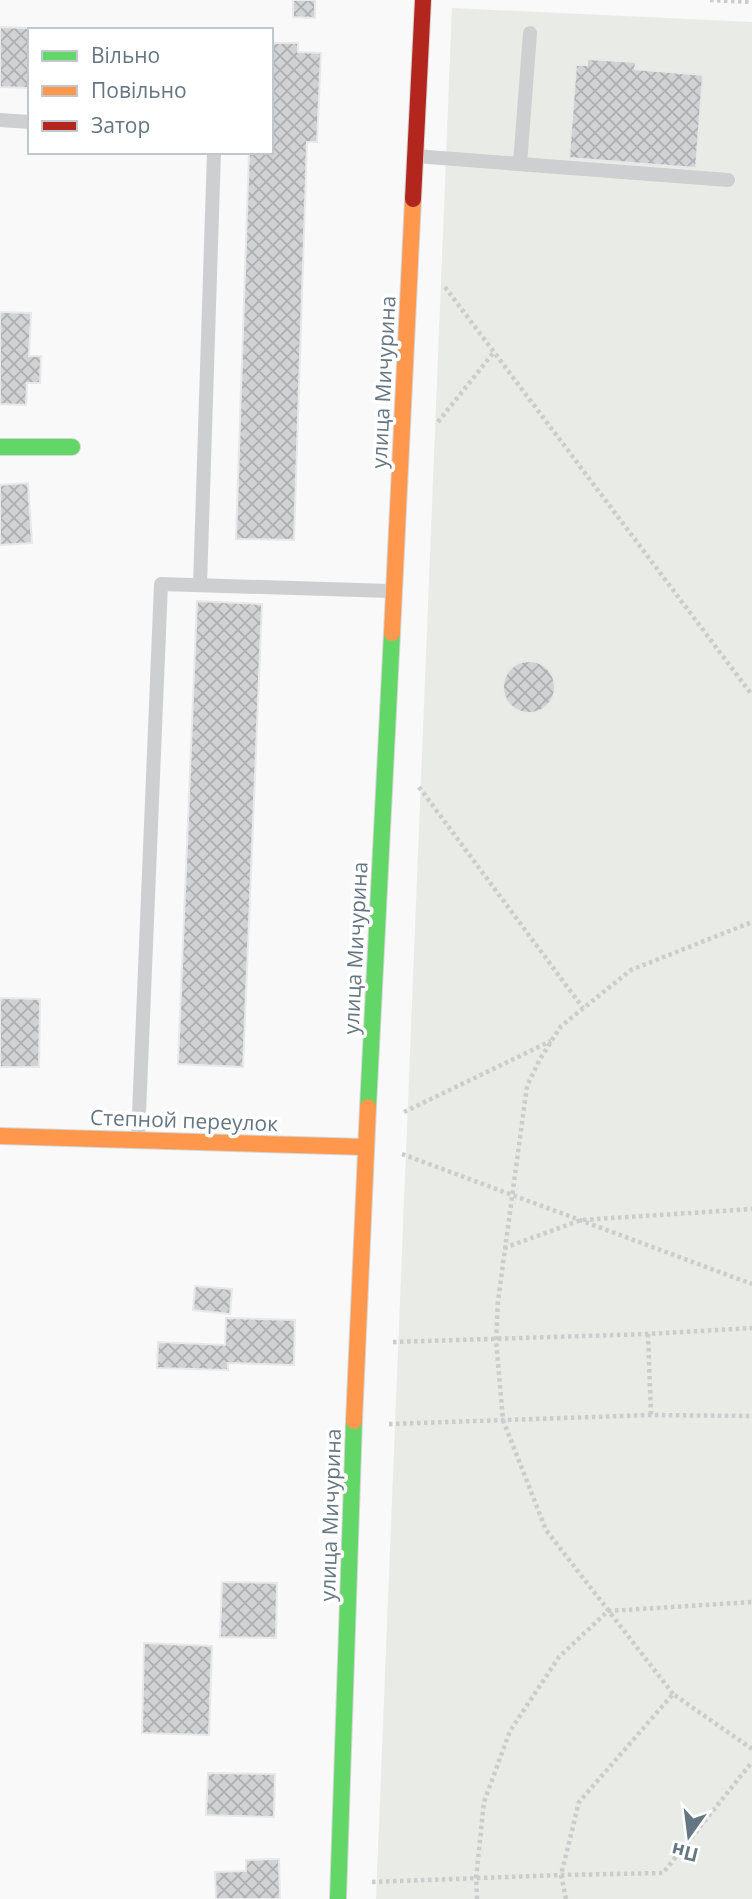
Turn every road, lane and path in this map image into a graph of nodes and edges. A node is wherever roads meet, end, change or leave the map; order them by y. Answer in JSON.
{"nodes":[{"id":1,"x":423,"y":0,"type":"edge"},
{"id":2,"x":710,"y":0,"type":"edge"},
{"id":3,"x":752,"y":2,"type":"edge"},
{"id":4,"x":530,"y":33,"type":"dead end"},
{"id":5,"x":0,"y":120,"type":"edge"},
{"id":6,"x":28,"y":122,"type":"edge"},
{"id":7,"x":214,"y":154,"type":"edge"},
{"id":8,"x":415,"y":156,"type":"junction"},
{"id":9,"x":520,"y":164,"type":"junction"},
{"id":10,"x":728,"y":180,"type":"dead end"},
{"id":11,"x":440,"y":280,"type":"dead end"},
{"id":12,"x":494,"y":352,"type":"junction"},
{"id":13,"x":434,"y":425,"type":"dead end"},
{"id":14,"x":0,"y":447,"type":"edge"},
{"id":15,"x":72,"y":447,"type":"dead end"},
{"id":16,"x":200,"y":584,"type":"junction"},
{"id":17,"x":394,"y":591,"type":"junction"},
{"id":18,"x":752,"y":695,"type":"edge"},
{"id":19,"x":411,"y":776,"type":"dead end"},
{"id":20,"x":752,"y":922,"type":"edge"},
{"id":21,"x":583,"y":1008,"type":"junction"},
{"id":22,"x":551,"y":1041,"type":"junction"},
{"id":23,"x":397,"y":1115,"type":"dead end"},
{"id":24,"x":0,"y":1136,"type":"edge"},
{"id":25,"x":138,"y":1140,"type":"junction"},
{"id":26,"x":366,"y":1147,"type":"junction"},
{"id":27,"x":396,"y":1151,"type":"dead end"},
{"id":28,"x":511,"y":1194,"type":"junction"},
{"id":29,"x":752,"y":1209,"type":"edge"},
{"id":30,"x":581,"y":1220,"type":"junction"},
{"id":31,"x":504,"y":1248,"type":"junction"},
{"id":32,"x":752,"y":1284,"type":"edge"},
{"id":33,"x":752,"y":1328,"type":"edge"},
{"id":34,"x":648,"y":1334,"type":"junction"},
{"id":35,"x":496,"y":1340,"type":"junction"},
{"id":36,"x":358,"y":1342,"type":"junction"},
{"id":37,"x":651,"y":1415,"type":"junction"},
{"id":38,"x":752,"y":1416,"type":"edge"},
{"id":39,"x":503,"y":1420,"type":"junction"},
{"id":40,"x":354,"y":1425,"type":"junction"},
{"id":41,"x":752,"y":1602,"type":"edge"},
{"id":42,"x":608,"y":1611,"type":"junction"},
{"id":43,"x":673,"y":1694,"type":"junction"},
{"id":44,"x":752,"y":1749,"type":"edge"},
{"id":45,"x":752,"y":1762,"type":"edge"},
{"id":46,"x":561,"y":1875,"type":"junction"},
{"id":47,"x":476,"y":1878,"type":"junction"},
{"id":48,"x":338,"y":1891,"type":"edge"},
{"id":49,"x":477,"y":1899,"type":"edge"},
{"id":50,"x":566,"y":1899,"type":"edge"}],
"edges":[{"from":1,"to":8,"type":"main road","name":"улица Мичурина"},
{"from":2,"to":3,"type":"path"},
{"from":4,"to":9,"type":"lane"},
{"from":5,"to":6,"type":"lane"},
{"from":7,"to":16,"type":"lane"},
{"from":8,"to":9,"type":"lane"},
{"from":8,"to":17,"type":"main road","name":"улица Мичурина"},
{"from":9,"to":10,"type":"lane"},
{"from":11,"to":12,"type":"path"},
{"from":12,"to":13,"type":"path"},
{"from":12,"to":18,"type":"path"},
{"from":14,"to":15,"type":"main road"},
{"from":16,"to":17,"type":"lane"},
{"from":16,"to":25,"type":"lane"},
{"from":17,"to":26,"type":"main road","name":"улица Мичурина"},
{"from":19,"to":21,"type":"path"},
{"from":20,"to":21,"type":"path"},
{"from":21,"to":22,"type":"path"},
{"from":22,"to":23,"type":"path"},
{"from":22,"to":28,"type":"path"},
{"from":24,"to":25,"type":"main road","name":"Степной переулок"},
{"from":25,"to":26,"type":"main road","name":"Степной переулок"},
{"from":26,"to":36,"type":"main road","name":"улица Мичурина"},
{"from":27,"to":28,"type":"path"},
{"from":28,"to":30,"type":"path"},
{"from":28,"to":31,"type":"path"},
{"from":29,"to":30,"type":"path"},
{"from":30,"to":31,"type":"path"},
{"from":30,"to":32,"type":"path"},
{"from":31,"to":35,"type":"path"},
{"from":33,"to":34,"type":"path"},
{"from":34,"to":35,"type":"path"},
{"from":34,"to":37,"type":"path"},
{"from":35,"to":36,"type":"path"},
{"from":35,"to":39,"type":"path"},
{"from":36,"to":40,"type":"main road","name":"улица Мичурина"},
{"from":37,"to":38,"type":"path"},
{"from":37,"to":39,"type":"path"},
{"from":39,"to":40,"type":"path"},
{"from":39,"to":42,"type":"path"},
{"from":40,"to":48,"type":"main road","name":"улица Мичурина"},
{"from":41,"to":42,"type":"path"},
{"from":42,"to":43,"type":"path"},
{"from":42,"to":47,"type":"path"},
{"from":43,"to":44,"type":"path"},
{"from":43,"to":46,"type":"path"},
{"from":45,"to":46,"type":"path"},
{"from":46,"to":47,"type":"path"},
{"from":46,"to":50,"type":"path"},
{"from":47,"to":48,"type":"path"},
{"from":47,"to":49,"type":"path"}]}
